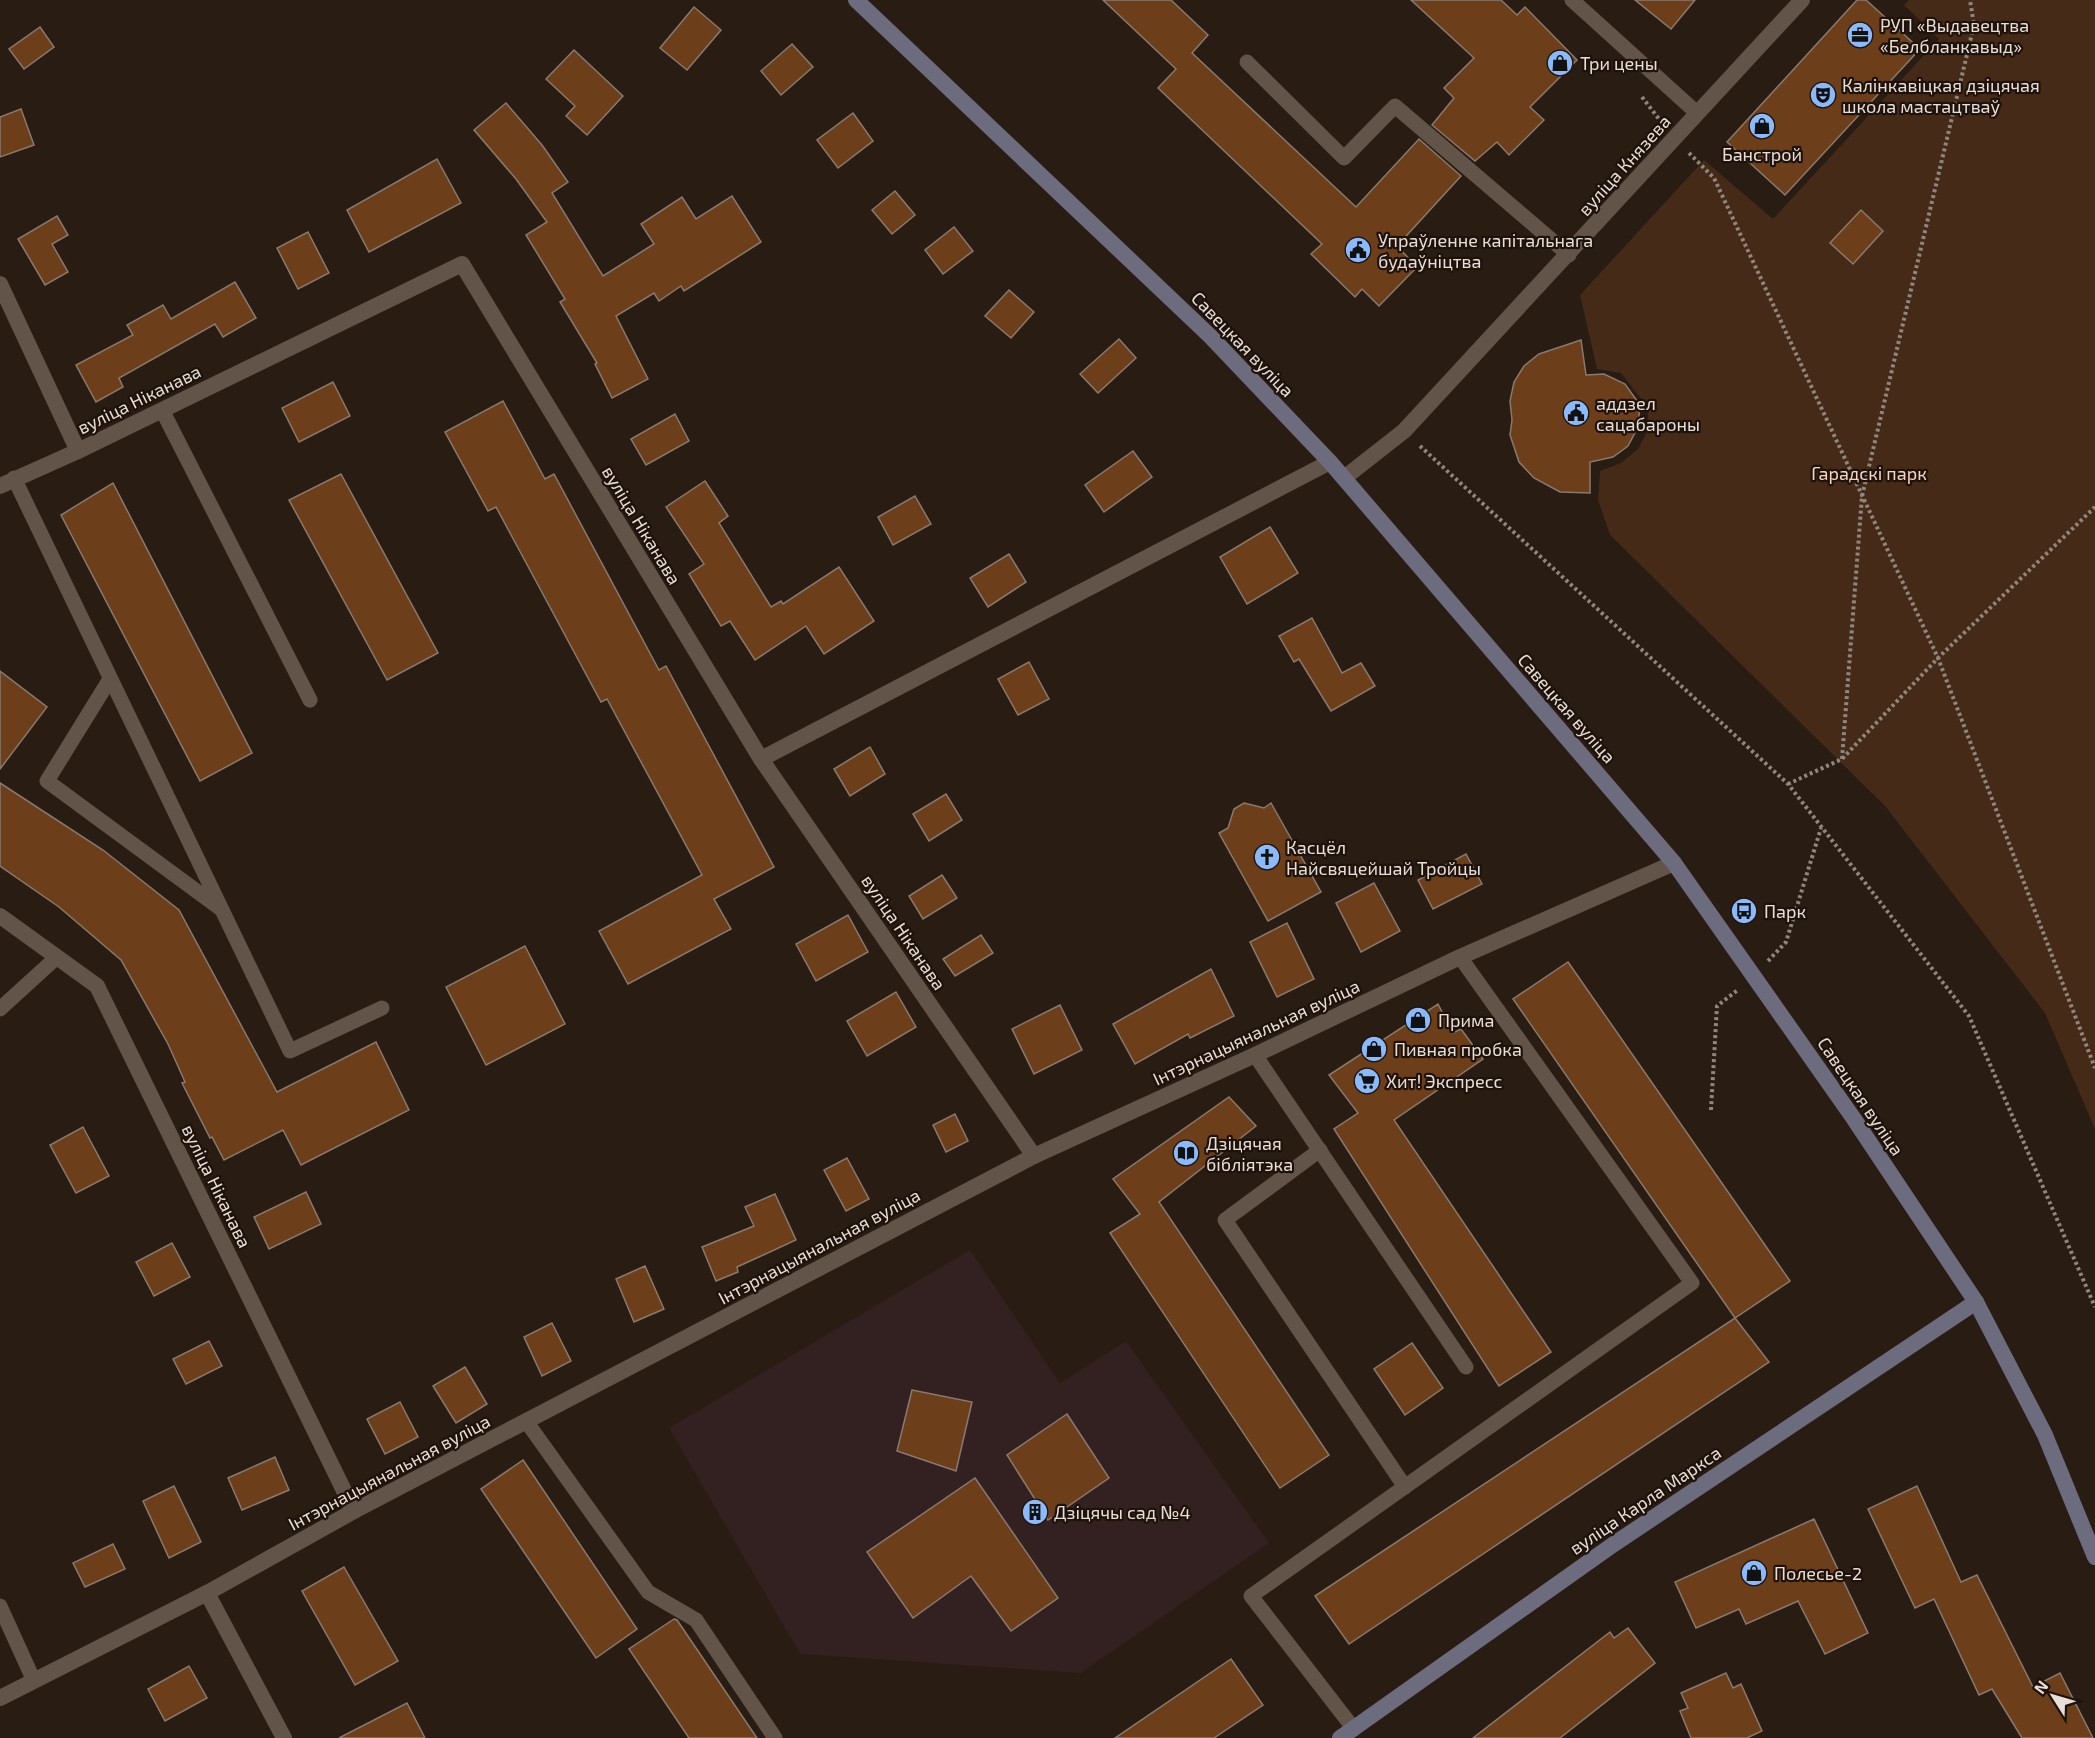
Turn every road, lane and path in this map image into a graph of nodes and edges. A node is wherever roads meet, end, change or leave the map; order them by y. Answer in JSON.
{"nodes":[{"id":1,"x":856,"y":0,"type":"edge"},
{"id":2,"x":1572,"y":0,"type":"edge"},
{"id":3,"x":1802,"y":0,"type":"edge"},
{"id":4,"x":1970,"y":0,"type":"edge"},
{"id":5,"x":1247,"y":62,"type":"dead end"},
{"id":6,"x":1642,"y":97,"type":"dead end"},
{"id":7,"x":1697,"y":113,"type":"junction"},
{"id":8,"x":1674,"y":138,"type":"junction"},
{"id":9,"x":1569,"y":255,"type":"junction"},
{"id":10,"x":0,"y":284,"type":"edge"},
{"id":11,"x":162,"y":410,"type":"junction"},
{"id":12,"x":1404,"y":431,"type":"junction"},
{"id":13,"x":78,"y":451,"type":"junction"},
{"id":14,"x":1330,"y":462,"type":"junction"},
{"id":15,"x":1344,"y":478,"type":"junction"},
{"id":16,"x":7,"y":482,"type":"edge"},
{"id":17,"x":1862,"y":496,"type":"junction"},
{"id":18,"x":2095,"y":507,"type":"edge"},
{"id":19,"x":1938,"y":658,"type":"junction"},
{"id":20,"x":111,"y":679,"type":"junction"},
{"id":21,"x":310,"y":700,"type":"dead end"},
{"id":22,"x":761,"y":759,"type":"junction"},
{"id":23,"x":1842,"y":759,"type":"junction"},
{"id":24,"x":1788,"y":784,"type":"junction"},
{"id":25,"x":1674,"y":863,"type":"junction"},
{"id":26,"x":222,"y":910,"type":"junction"},
{"id":27,"x":0,"y":916,"type":"edge"},
{"id":28,"x":57,"y":957,"type":"junction"},
{"id":29,"x":1460,"y":957,"type":"junction"},
{"id":30,"x":382,"y":1008,"type":"dead end"},
{"id":31,"x":0,"y":1009,"type":"edge"},
{"id":32,"x":1255,"y":1055,"type":"junction"},
{"id":33,"x":2095,"y":1068,"type":"edge"},
{"id":34,"x":1320,"y":1150,"type":"junction"},
{"id":35,"x":1034,"y":1156,"type":"junction"},
{"id":36,"x":1976,"y":1302,"type":"junction"},
{"id":37,"x":2095,"y":1307,"type":"edge"},
{"id":38,"x":1466,"y":1367,"type":"dead end"},
{"id":39,"x":526,"y":1421,"type":"junction"},
{"id":40,"x":1405,"y":1487,"type":"junction"},
{"id":41,"x":354,"y":1511,"type":"junction"},
{"id":42,"x":2095,"y":1557,"type":"edge"},
{"id":43,"x":207,"y":1593,"type":"junction"},
{"id":44,"x":0,"y":1606,"type":"edge"},
{"id":45,"x":34,"y":1681,"type":"junction"},
{"id":46,"x":0,"y":1698,"type":"edge"},
{"id":47,"x":1352,"y":1735,"type":"edge"},
{"id":48,"x":284,"y":1738,"type":"edge"},
{"id":49,"x":775,"y":1738,"type":"edge"}],
"edges":[{"from":1,"to":14,"type":"main road","name":"Савецкая вуліца"},
{"from":2,"to":7,"type":"lane"},
{"from":3,"to":7,"type":"street","name":"вуліца Князева"},
{"from":4,"to":17,"type":"path"},
{"from":5,"to":9,"type":"lane"},
{"from":6,"to":8,"type":"path"},
{"from":7,"to":8,"type":"street","name":"вуліца Князева"},
{"from":8,"to":9,"type":"street","name":"вуліца Князева"},
{"from":8,"to":17,"type":"path"},
{"from":9,"to":12,"type":"street","name":"вуліца Князева"},
{"from":10,"to":13,"type":"street","name":"вуліца Ніканава"},
{"from":11,"to":13,"type":"street","name":"вуліца Ніканава"},
{"from":11,"to":21,"type":"lane"},
{"from":11,"to":22,"type":"street","name":"вуліца Ніканава"},
{"from":12,"to":15,"type":"street","name":"вуліца Князева"},
{"from":12,"to":24,"type":"path"},
{"from":13,"to":16,"type":"street","name":"вуліца Ніканава"},
{"from":14,"to":15,"type":"main road","name":"Савецкая вуліца"},
{"from":14,"to":22,"type":"street"},
{"from":15,"to":25,"type":"main road","name":"Савецкая вуліца"},
{"from":16,"to":20,"type":"lane"},
{"from":17,"to":19,"type":"path"},
{"from":17,"to":23,"type":"path"},
{"from":18,"to":19,"type":"path"},
{"from":19,"to":23,"type":"path"},
{"from":19,"to":33,"type":"path"},
{"from":20,"to":26,"type":"lane"},
{"from":20,"to":26,"type":"lane"},
{"from":22,"to":35,"type":"street","name":"вуліца Ніканава"},
{"from":23,"to":24,"type":"path"},
{"from":24,"to":37,"type":"path"},
{"from":25,"to":29,"type":"street","name":"Інтэрнацыянальная вуліца"},
{"from":25,"to":36,"type":"main road","name":"Савецкая вуліца"},
{"from":26,"to":30,"type":"lane"},
{"from":27,"to":28,"type":"street","name":"вуліца Ніканава"},
{"from":28,"to":31,"type":"lane"},
{"from":28,"to":41,"type":"street","name":"вуліца Ніканава"},
{"from":29,"to":32,"type":"street","name":"Інтэрнацыянальная вуліца"},
{"from":29,"to":40,"type":"lane"},
{"from":32,"to":34,"type":"lane"},
{"from":32,"to":35,"type":"street","name":"Інтэрнацыянальная вуліца"},
{"from":34,"to":38,"type":"lane"},
{"from":34,"to":40,"type":"lane"},
{"from":35,"to":39,"type":"street","name":"Інтэрнацыянальная вуліца"},
{"from":36,"to":42,"type":"main road","name":"Савецкая вуліца"},
{"from":36,"to":47,"type":"main road","name":"вуліца Карла Маркса"},
{"from":39,"to":41,"type":"street","name":"Інтэрнацыянальная вуліца"},
{"from":39,"to":49,"type":"lane"},
{"from":40,"to":47,"type":"lane"},
{"from":41,"to":43,"type":"street","name":"Інтэрнацыянальная вуліца"},
{"from":43,"to":45,"type":"street","name":"Інтэрнацыянальная вуліца"},
{"from":43,"to":48,"type":"street"},
{"from":44,"to":45,"type":"lane"},
{"from":45,"to":46,"type":"street","name":"Інтэрнацыянальная вуліца"}]}
